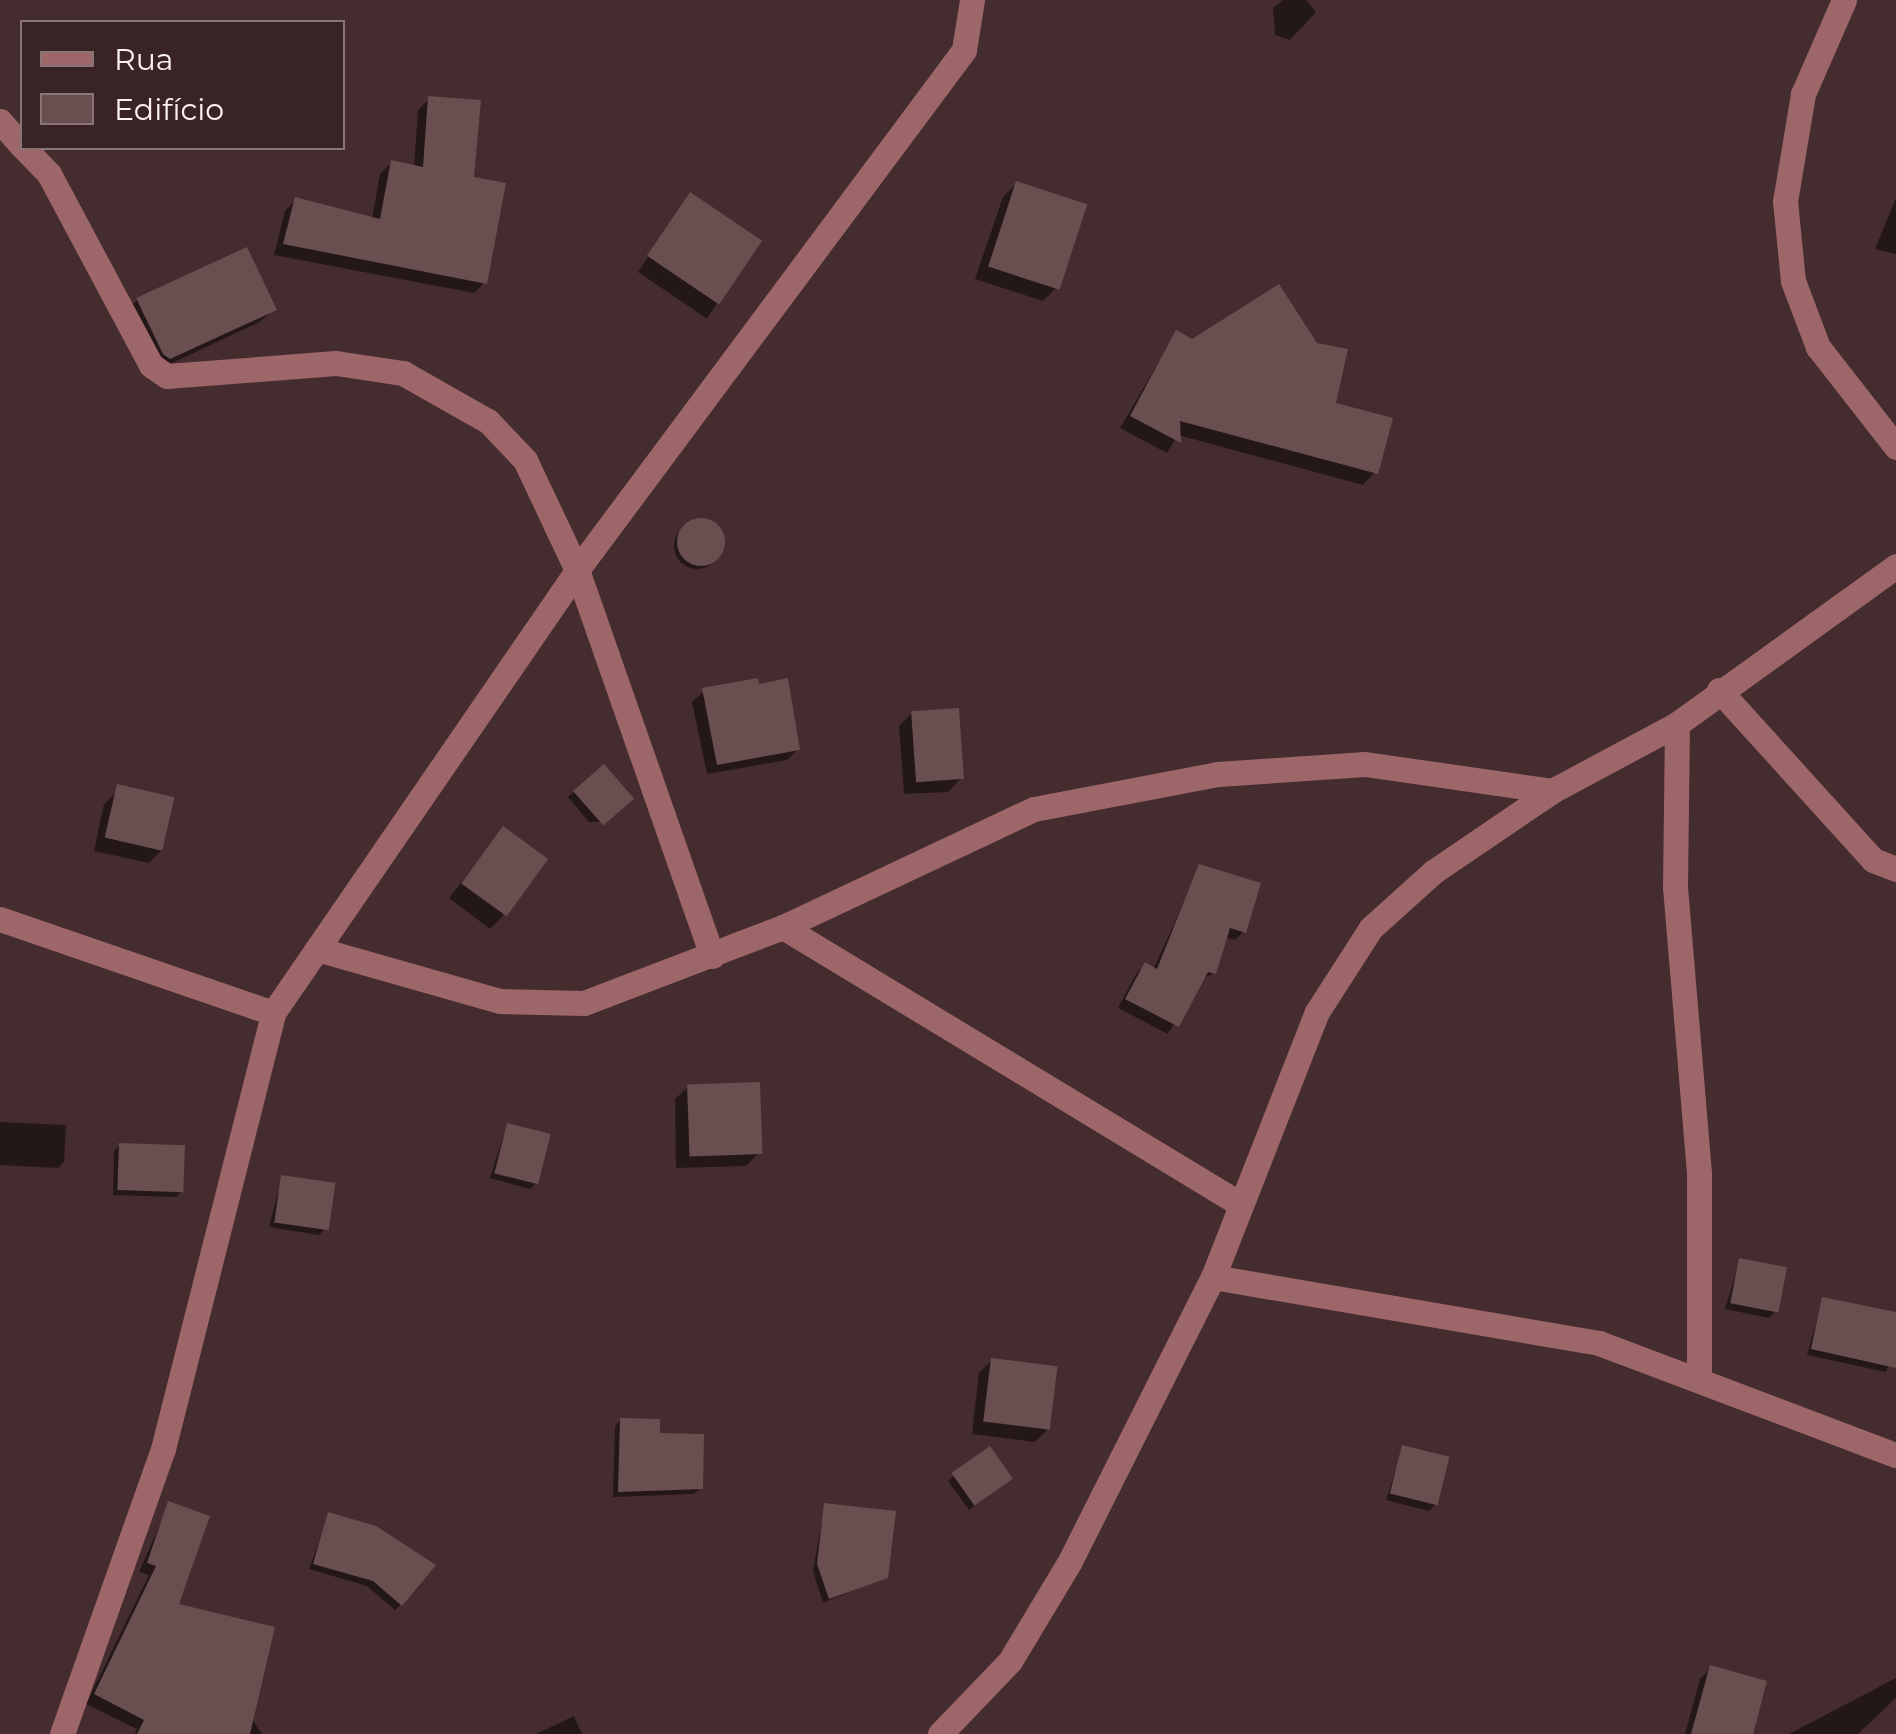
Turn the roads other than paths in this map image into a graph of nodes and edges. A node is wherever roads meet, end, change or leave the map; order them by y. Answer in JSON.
{"nodes":[{"id":1,"x":972,"y":0,"type":"edge"},
{"id":2,"x":1844,"y":0,"type":"edge"},
{"id":3,"x":0,"y":121,"type":"edge"},
{"id":4,"x":20,"y":144,"type":"edge"},
{"id":5,"x":26,"y":150,"type":"edge"},
{"id":6,"x":1896,"y":447,"type":"edge"},
{"id":7,"x":1896,"y":566,"type":"edge"},
{"id":8,"x":577,"y":570,"type":"junction"},
{"id":9,"x":1719,"y":690,"type":"junction"},
{"id":10,"x":1677,"y":724,"type":"junction"},
{"id":11,"x":1552,"y":791,"type":"junction"},
{"id":12,"x":1896,"y":869,"type":"edge"},
{"id":13,"x":0,"y":919,"type":"edge"},
{"id":14,"x":783,"y":926,"type":"junction"},
{"id":15,"x":317,"y":949,"type":"junction"},
{"id":16,"x":712,"y":956,"type":"junction"},
{"id":17,"x":273,"y":1013,"type":"junction"},
{"id":18,"x":1240,"y":1204,"type":"junction"},
{"id":19,"x":1213,"y":1277,"type":"junction"},
{"id":20,"x":1699,"y":1376,"type":"junction"},
{"id":21,"x":1896,"y":1455,"type":"edge"},
{"id":22,"x":62,"y":1734,"type":"edge"},
{"id":23,"x":940,"y":1734,"type":"edge"}],
"edges":[{"from":1,"to":8,"type":"street"},
{"from":2,"to":6,"type":"street"},
{"from":3,"to":4,"type":"street"},
{"from":5,"to":8,"type":"street"},
{"from":7,"to":9,"type":"street"},
{"from":8,"to":15,"type":"street"},
{"from":8,"to":16,"type":"street"},
{"from":9,"to":10,"type":"street"},
{"from":9,"to":12,"type":"street"},
{"from":10,"to":11,"type":"street"},
{"from":10,"to":20,"type":"street"},
{"from":11,"to":14,"type":"street"},
{"from":11,"to":18,"type":"street"},
{"from":13,"to":17,"type":"street"},
{"from":14,"to":16,"type":"street"},
{"from":14,"to":18,"type":"street"},
{"from":15,"to":16,"type":"street"},
{"from":15,"to":17,"type":"street"},
{"from":17,"to":22,"type":"street"},
{"from":18,"to":19,"type":"street"},
{"from":19,"to":20,"type":"street"},
{"from":19,"to":23,"type":"street"},
{"from":20,"to":21,"type":"street"}]}
